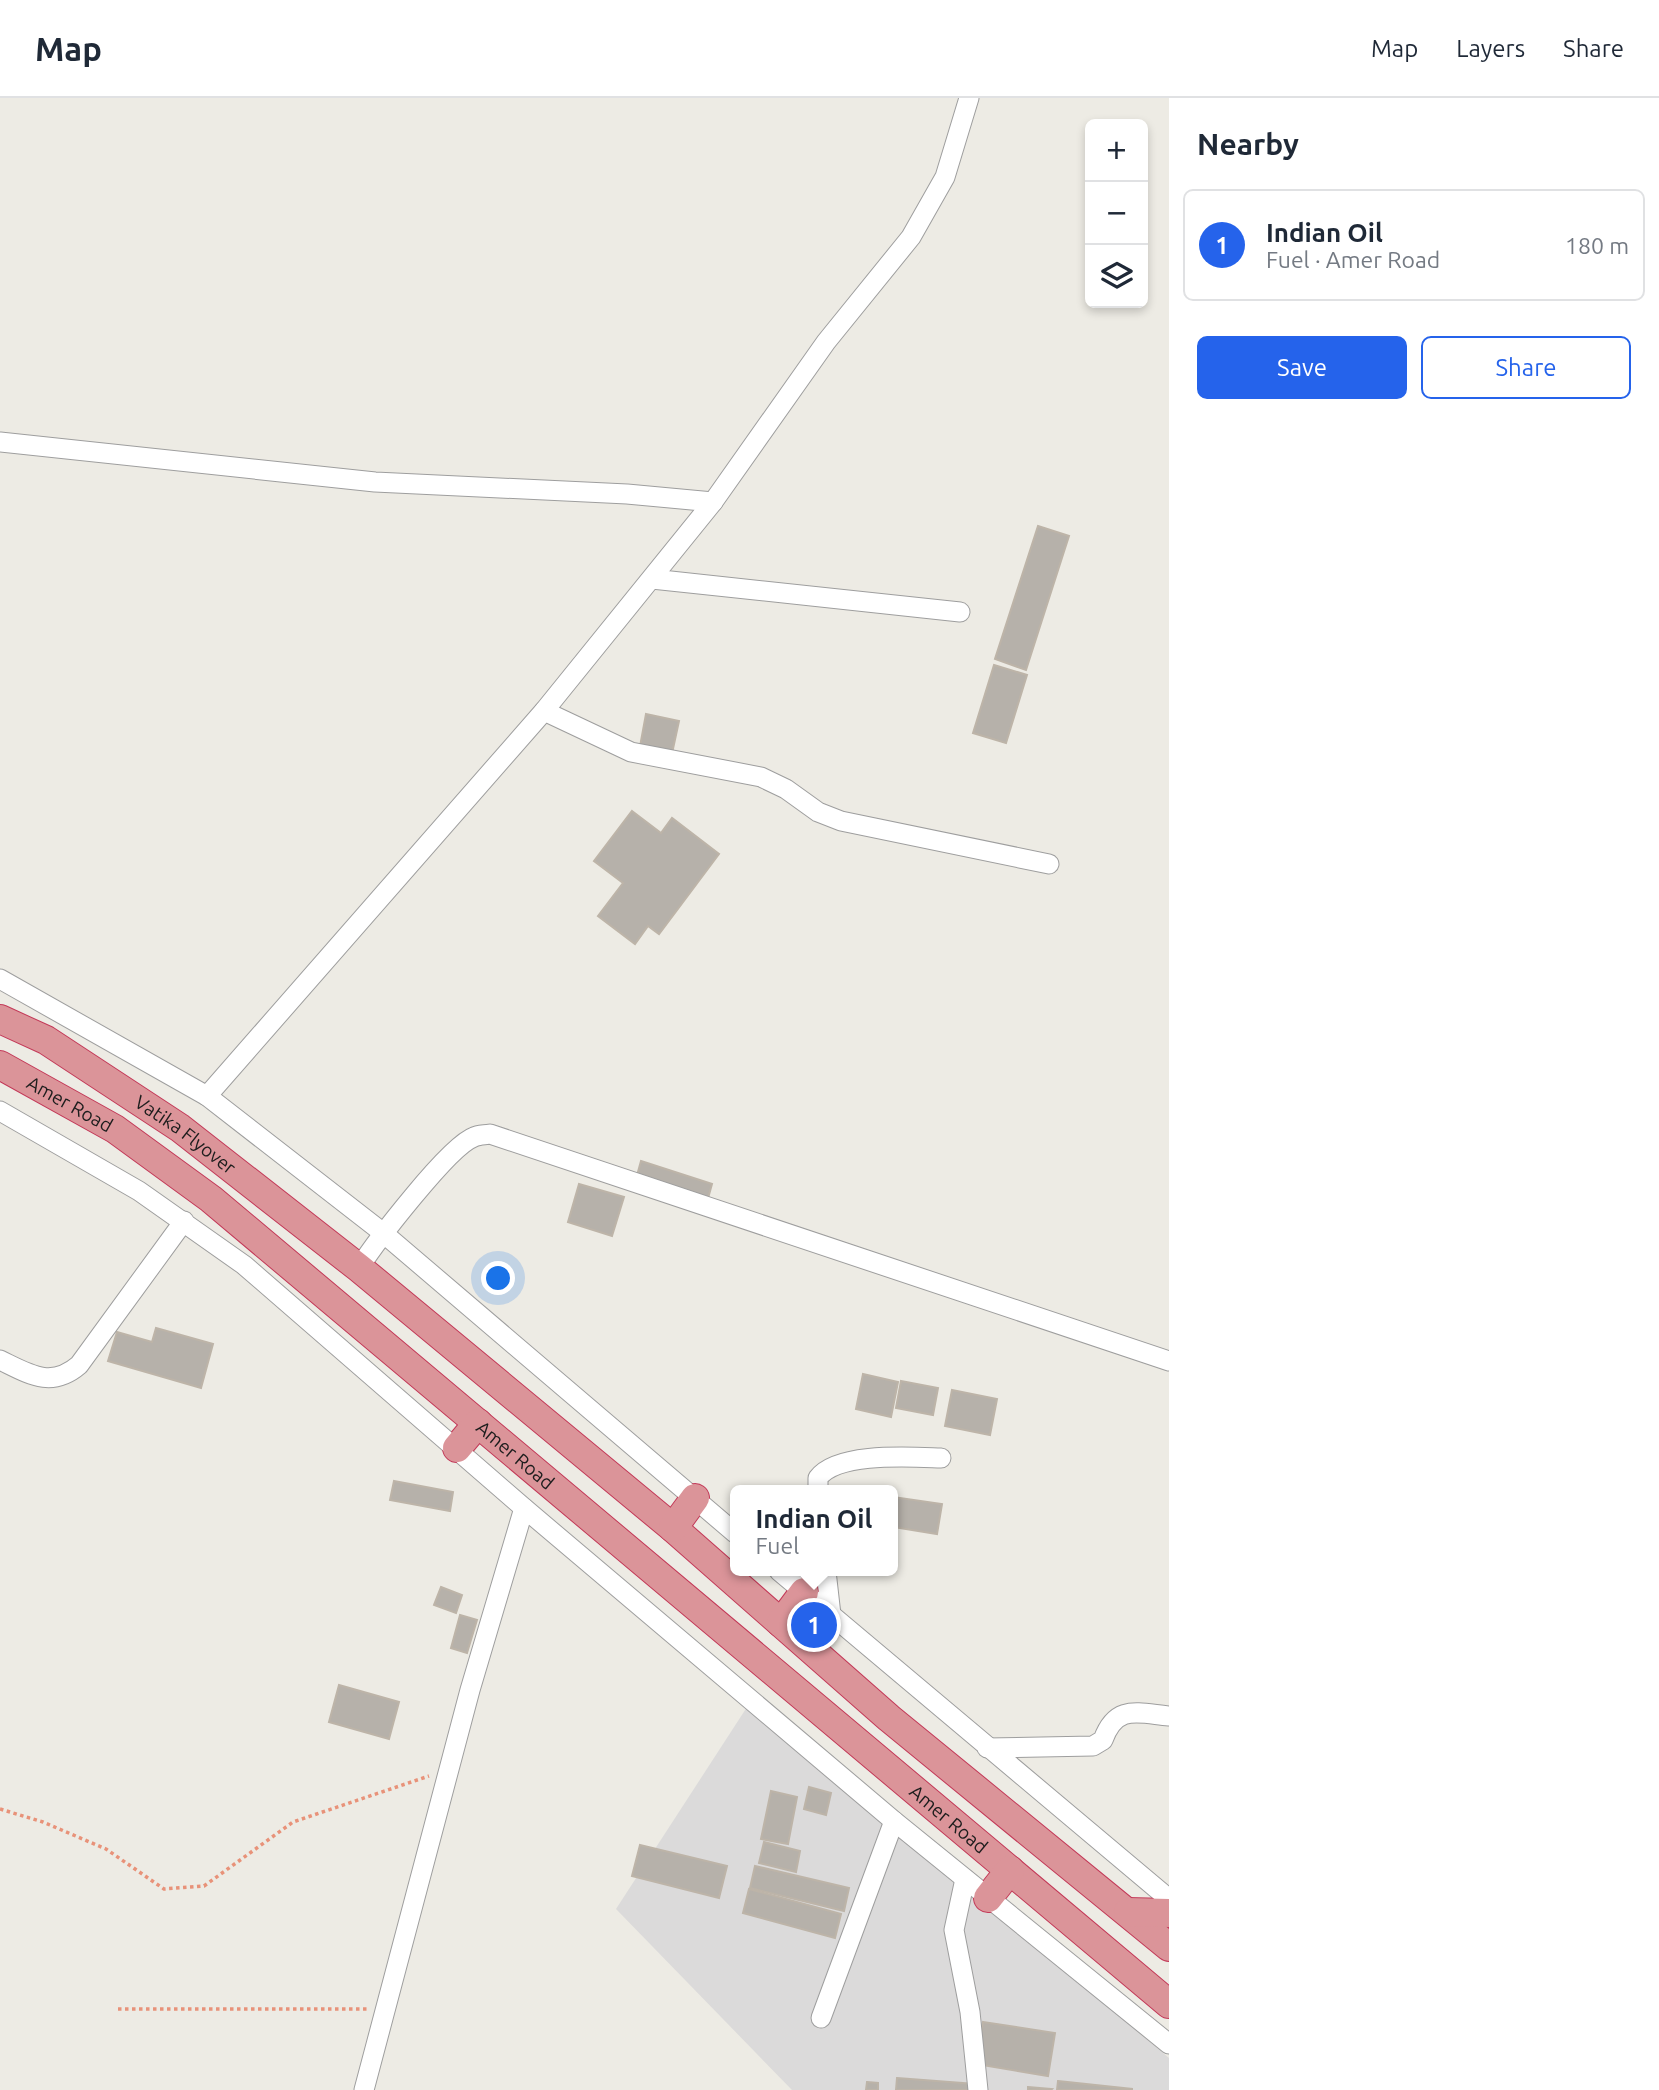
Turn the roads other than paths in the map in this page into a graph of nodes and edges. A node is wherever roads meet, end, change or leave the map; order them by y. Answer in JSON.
{"nodes":[{"id":1,"x":969,"y":98,"type":"edge"},
{"id":2,"x":0,"y":442,"type":"edge"},
{"id":3,"x":713,"y":502,"type":"junction"},
{"id":4,"x":652,"y":579,"type":"junction"},
{"id":5,"x":960,"y":612,"type":"dead end"},
{"id":6,"x":544,"y":711,"type":"junction"},
{"id":7,"x":1049,"y":864,"type":"dead end"},
{"id":8,"x":0,"y":979,"type":"edge"},
{"id":9,"x":0,"y":1019,"type":"edge"},
{"id":10,"x":0,"y":1065,"type":"edge"},
{"id":11,"x":207,"y":1096,"type":"junction"},
{"id":12,"x":0,"y":1111,"type":"edge"},
{"id":13,"x":184,"y":1221,"type":"junction"},
{"id":14,"x":382,"y":1232,"type":"junction"},
{"id":15,"x":359,"y":1268,"type":"junction"},
{"id":16,"x":0,"y":1360,"type":"edge"},
{"id":17,"x":1169,"y":1361,"type":"edge"},
{"id":18,"x":478,"y":1423,"type":"junction"},
{"id":19,"x":457,"y":1448,"type":"junction"},
{"id":20,"x":941,"y":1458,"type":"dead end"},
{"id":21,"x":818,"y":1485,"type":"edge"},
{"id":22,"x":695,"y":1498,"type":"junction"},
{"id":23,"x":524,"y":1508,"type":"junction"},
{"id":24,"x":673,"y":1528,"type":"junction"},
{"id":25,"x":730,"y":1528,"type":"edge"},
{"id":26,"x":785,"y":1576,"type":"edge"},
{"id":27,"x":827,"y":1576,"type":"edge"},
{"id":28,"x":804,"y":1592,"type":"junction"},
{"id":29,"x":831,"y":1615,"type":"junction"},
{"id":30,"x":781,"y":1623,"type":"junction"},
{"id":31,"x":1169,"y":1716,"type":"edge"},
{"id":32,"x":987,"y":1748,"type":"junction"},
{"id":33,"x":894,"y":1821,"type":"junction"},
{"id":34,"x":1010,"y":1870,"type":"junction"},
{"id":35,"x":965,"y":1879,"type":"junction"},
{"id":36,"x":988,"y":1898,"type":"junction"},
{"id":37,"x":1169,"y":1899,"type":"edge"},
{"id":38,"x":1128,"y":1912,"type":"junction"},
{"id":39,"x":1169,"y":1913,"type":"edge"},
{"id":40,"x":1169,"y":1947,"type":"edge"},
{"id":41,"x":1169,"y":2004,"type":"edge"},
{"id":42,"x":821,"y":2018,"type":"dead end"},
{"id":43,"x":1169,"y":2044,"type":"edge"},
{"id":44,"x":364,"y":2090,"type":"edge"},
{"id":45,"x":978,"y":2090,"type":"edge"}],
"edges":[{"from":1,"to":3,"type":"street"},
{"from":2,"to":3,"type":"street"},
{"from":3,"to":4,"type":"street"},
{"from":4,"to":5,"type":"street"},
{"from":4,"to":6,"type":"street"},
{"from":6,"to":7,"type":"street"},
{"from":6,"to":11,"type":"street"},
{"from":8,"to":11,"type":"street"},
{"from":9,"to":15,"type":"highway","name":"Vatika Flyover"},
{"from":10,"to":18,"type":"highway","name":"Amer Road"},
{"from":11,"to":14,"type":"street"},
{"from":12,"to":13,"type":"street"},
{"from":13,"to":16,"type":"street"},
{"from":13,"to":19,"type":"street"},
{"from":14,"to":15,"type":"street"},
{"from":14,"to":17,"type":"street"},
{"from":14,"to":22,"type":"street"},
{"from":15,"to":24,"type":"highway","name":"Vatika Flyover"},
{"from":18,"to":19,"type":"highway"},
{"from":18,"to":34,"type":"highway","name":"Amer Road"},
{"from":19,"to":23,"type":"street"},
{"from":20,"to":21,"type":"street"},
{"from":22,"to":24,"type":"highway"},
{"from":22,"to":25,"type":"street"},
{"from":23,"to":33,"type":"street"},
{"from":23,"to":44,"type":"street"},
{"from":24,"to":30,"type":"highway","name":"Vatika Flyover"},
{"from":26,"to":28,"type":"street"},
{"from":27,"to":29,"type":"street"},
{"from":28,"to":29,"type":"street"},
{"from":28,"to":30,"type":"highway"},
{"from":29,"to":32,"type":"street"},
{"from":30,"to":38,"type":"highway","name":"Vatika Flyover"},
{"from":31,"to":32,"type":"street"},
{"from":32,"to":37,"type":"street"},
{"from":33,"to":35,"type":"street"},
{"from":33,"to":42,"type":"street"},
{"from":34,"to":36,"type":"highway"},
{"from":34,"to":41,"type":"highway","name":"Amer Road"},
{"from":35,"to":36,"type":"street"},
{"from":35,"to":45,"type":"street"},
{"from":36,"to":43,"type":"street"},
{"from":38,"to":39,"type":"highway"},
{"from":38,"to":40,"type":"highway","name":"Vatika Flyover"}]}
